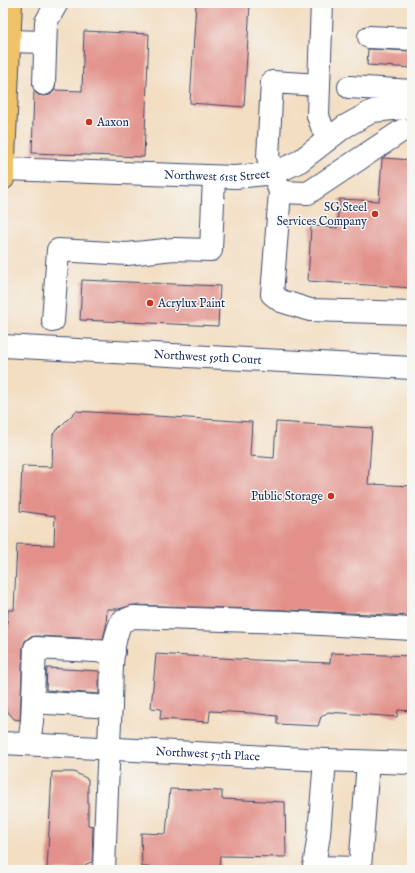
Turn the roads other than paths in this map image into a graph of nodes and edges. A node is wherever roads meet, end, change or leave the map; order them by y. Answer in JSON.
{"nodes":[{"id":1,"x":11,"y":3,"type":"edge"},
{"id":2,"x":57,"y":3,"type":"edge"},
{"id":3,"x":322,"y":3,"type":"edge"},
{"id":4,"x":370,"y":37,"type":"dead end"},
{"id":5,"x":412,"y":39,"type":"edge"},
{"id":6,"x":9,"y":41,"type":"junction"},
{"id":7,"x":45,"y":42,"type":"junction"},
{"id":8,"x":44,"y":84,"type":"dead end"},
{"id":9,"x":319,"y":85,"type":"junction"},
{"id":10,"x":349,"y":87,"type":"dead end"},
{"id":11,"x":412,"y":91,"type":"edge"},
{"id":12,"x":412,"y":107,"type":"edge"},
{"id":13,"x":5,"y":112,"type":"edge"},
{"id":14,"x":412,"y":131,"type":"edge"},
{"id":15,"x":327,"y":140,"type":"junction"},
{"id":16,"x":4,"y":169,"type":"edge"},
{"id":17,"x":214,"y":176,"type":"junction"},
{"id":18,"x":3,"y":179,"type":"edge"},
{"id":19,"x":277,"y":183,"type":"junction"},
{"id":20,"x":412,"y":313,"type":"edge"},
{"id":21,"x":53,"y":321,"type":"dead end"},
{"id":22,"x":3,"y":346,"type":"edge"},
{"id":23,"x":412,"y":368,"type":"edge"},
{"id":24,"x":412,"y":629,"type":"edge"},
{"id":25,"x":114,"y":652,"type":"junction"},
{"id":26,"x":33,"y":702,"type":"junction"},
{"id":27,"x":111,"y":707,"type":"junction"},
{"id":28,"x":3,"y":743,"type":"edge"},
{"id":29,"x":29,"y":744,"type":"junction"},
{"id":30,"x":108,"y":749,"type":"junction"},
{"id":31,"x":325,"y":760,"type":"junction"},
{"id":32,"x":368,"y":762,"type":"junction"},
{"id":33,"x":412,"y":763,"type":"edge"},
{"id":34,"x":314,"y":868,"type":"edge"},
{"id":35,"x":104,"y":870,"type":"edge"}],
"edges":[{"from":1,"to":6,"type":"main road"},
{"from":2,"to":7,"type":"street"},
{"from":3,"to":9,"type":"street"},
{"from":4,"to":5,"type":"street"},
{"from":6,"to":7,"type":"street"},
{"from":6,"to":13,"type":"main road"},
{"from":7,"to":8,"type":"street"},
{"from":9,"to":15,"type":"street"},
{"from":9,"to":19,"type":"street"},
{"from":10,"to":11,"type":"street"},
{"from":12,"to":15,"type":"street","name":"Northwest 61st Street"},
{"from":13,"to":16,"type":"main road"},
{"from":14,"to":19,"type":"street"},
{"from":15,"to":19,"type":"street","name":"Northwest 61st Street"},
{"from":16,"to":17,"type":"street","name":"Northwest 61st Street"},
{"from":16,"to":18,"type":"main road"},
{"from":17,"to":19,"type":"street","name":"Northwest 61st Street"},
{"from":17,"to":21,"type":"street"},
{"from":19,"to":20,"type":"street"},
{"from":22,"to":23,"type":"street","name":"Northwest 59th Court"},
{"from":24,"to":25,"type":"street"},
{"from":25,"to":26,"type":"street"},
{"from":25,"to":27,"type":"street"},
{"from":26,"to":27,"type":"street"},
{"from":26,"to":29,"type":"street"},
{"from":27,"to":30,"type":"street"},
{"from":28,"to":29,"type":"street","name":"Northwest 57th Place"},
{"from":29,"to":30,"type":"street","name":"Northwest 57th Place"},
{"from":30,"to":31,"type":"street","name":"Northwest 57th Place"},
{"from":30,"to":35,"type":"street"},
{"from":31,"to":32,"type":"street","name":"Northwest 57th Place"},
{"from":31,"to":34,"type":"street"},
{"from":32,"to":33,"type":"street","name":"Northwest 57th Place"},
{"from":32,"to":34,"type":"street"}]}
